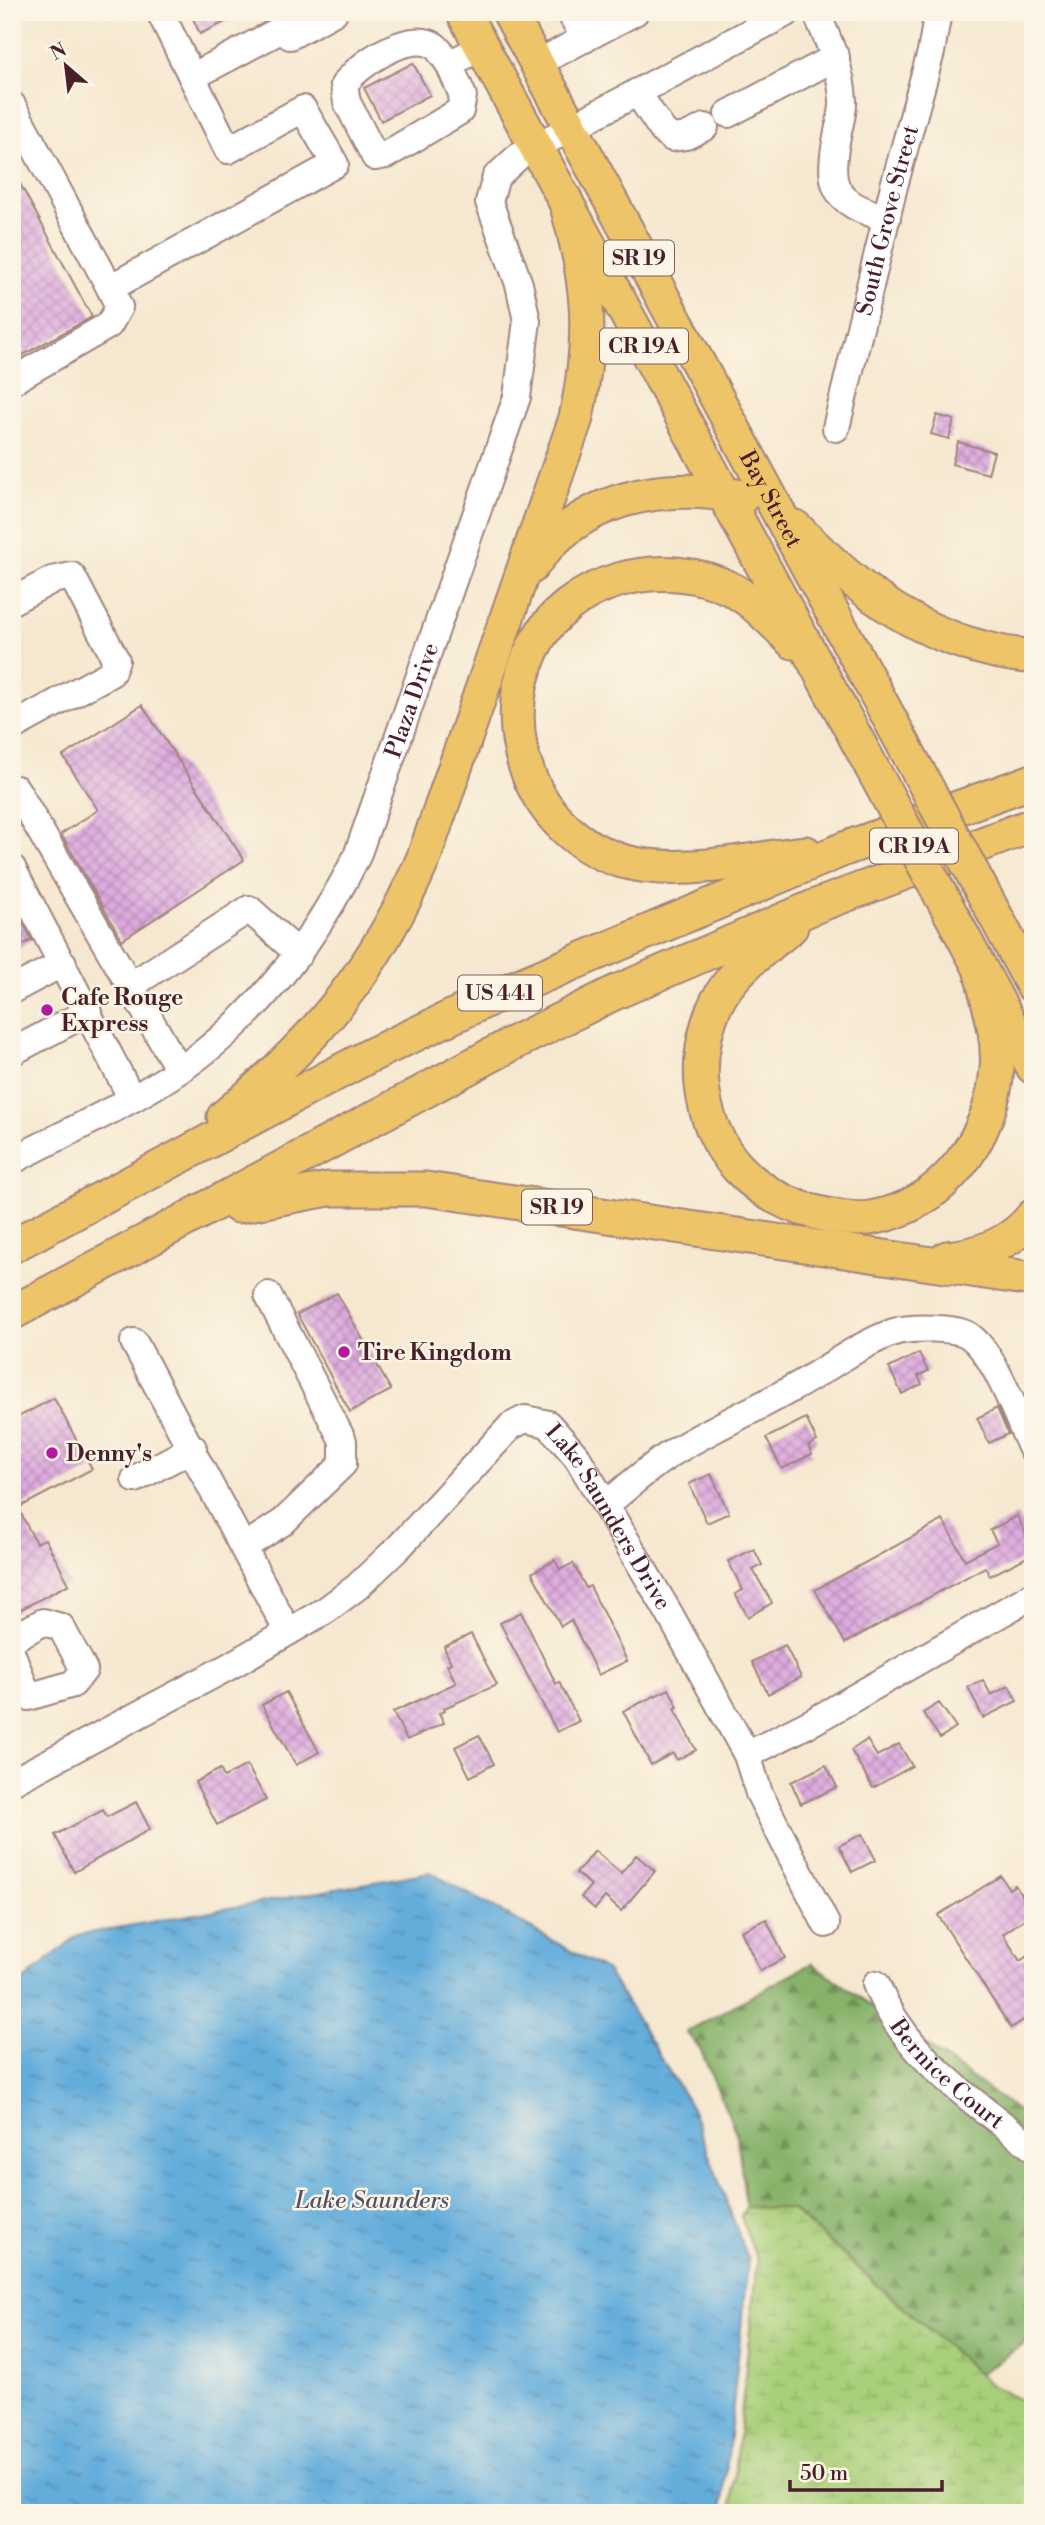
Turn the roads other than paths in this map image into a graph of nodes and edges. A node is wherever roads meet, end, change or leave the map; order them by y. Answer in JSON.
{"nodes":[{"id":1,"x":160,"y":12,"type":"edge"},
{"id":2,"x":334,"y":12,"type":"edge"},
{"id":3,"x":463,"y":12,"type":"edge"},
{"id":4,"x":570,"y":12,"type":"edge"},
{"id":5,"x":635,"y":12,"type":"edge"},
{"id":6,"x":788,"y":12,"type":"edge"},
{"id":7,"x":816,"y":12,"type":"edge"},
{"id":8,"x":938,"y":12,"type":"edge"},
{"id":9,"x":512,"y":13,"type":"edge"},
{"id":10,"x":283,"y":20,"type":"edge"},
{"id":11,"x":585,"y":38,"type":"junction"},
{"id":12,"x":482,"y":47,"type":"junction"},
{"id":13,"x":836,"y":57,"type":"junction"},
{"id":14,"x":449,"y":64,"type":"junction"},
{"id":15,"x":536,"y":64,"type":"junction"},
{"id":16,"x":192,"y":77,"type":"junction"},
{"id":17,"x":638,"y":92,"type":"junction"},
{"id":18,"x":12,"y":105,"type":"edge"},
{"id":19,"x":570,"y":127,"type":"junction"},
{"id":20,"x":536,"y":146,"type":"junction"},
{"id":21,"x":375,"y":157,"type":"junction"},
{"id":22,"x":335,"y":164,"type":"junction"},
{"id":23,"x":565,"y":200,"type":"junction"},
{"id":24,"x":887,"y":218,"type":"junction"},
{"id":25,"x":110,"y":288,"type":"junction"},
{"id":26,"x":12,"y":381,"type":"edge"},
{"id":27,"x":836,"y":428,"type":"dead end"},
{"id":28,"x":723,"y":493,"type":"junction"},
{"id":29,"x":771,"y":502,"type":"junction"},
{"id":30,"x":520,"y":583,"type":"junction"},
{"id":31,"x":12,"y":601,"type":"edge"},
{"id":32,"x":1033,"y":656,"type":"edge"},
{"id":33,"x":815,"y":664,"type":"junction"},
{"id":34,"x":12,"y":727,"type":"edge"},
{"id":35,"x":1033,"y":781,"type":"edge"},
{"id":36,"x":16,"y":789,"type":"dead end"},
{"id":37,"x":1033,"y":825,"type":"edge"},
{"id":38,"x":844,"y":849,"type":"junction"},
{"id":39,"x":12,"y":867,"type":"edge"},
{"id":40,"x":816,"y":906,"type":"junction"},
{"id":41,"x":299,"y":954,"type":"junction"},
{"id":42,"x":63,"y":963,"type":"junction"},
{"id":43,"x":980,"y":968,"type":"junction"},
{"id":44,"x":130,"y":986,"type":"junction"},
{"id":45,"x":1033,"y":986,"type":"edge"},
{"id":46,"x":12,"y":990,"type":"edge"},
{"id":47,"x":88,"y":1012,"type":"junction"},
{"id":48,"x":12,"y":1052,"type":"edge"},
{"id":49,"x":1033,"y":1067,"type":"edge"},
{"id":50,"x":178,"y":1070,"type":"junction"},
{"id":51,"x":131,"y":1097,"type":"junction"},
{"id":52,"x":12,"y":1161,"type":"edge"},
{"id":53,"x":168,"y":1162,"type":"junction"},
{"id":54,"x":198,"y":1215,"type":"junction"},
{"id":55,"x":1033,"y":1216,"type":"edge"},
{"id":56,"x":12,"y":1246,"type":"edge"},
{"id":57,"x":916,"y":1261,"type":"junction"},
{"id":58,"x":1033,"y":1279,"type":"edge"},
{"id":59,"x":268,"y":1295,"type":"dead end"},
{"id":60,"x":12,"y":1313,"type":"edge"},
{"id":61,"x":135,"y":1342,"type":"dead end"},
{"id":62,"x":193,"y":1448,"type":"junction"},
{"id":63,"x":1033,"y":1451,"type":"edge"},
{"id":64,"x":135,"y":1479,"type":"dead end"},
{"id":65,"x":606,"y":1505,"type":"junction"},
{"id":66,"x":244,"y":1547,"type":"junction"},
{"id":67,"x":1033,"y":1595,"type":"edge"},
{"id":68,"x":288,"y":1632,"type":"junction"},
{"id":69,"x":12,"y":1639,"type":"edge"},
{"id":70,"x":12,"y":1654,"type":"edge"},
{"id":71,"x":747,"y":1755,"type":"junction"},
{"id":72,"x":12,"y":1782,"type":"edge"},
{"id":73,"x":826,"y":1924,"type":"dead end"},
{"id":74,"x":876,"y":1984,"type":"dead end"},
{"id":75,"x":1027,"y":2134,"type":"edge"}],
"edges":[{"from":1,"to":16,"type":"street"},
{"from":2,"to":10,"type":"street"},
{"from":3,"to":12,"type":"main road","name":"Bay Street","number":"SR 19"},
{"from":4,"to":11,"type":"street"},
{"from":5,"to":11,"type":"street"},
{"from":6,"to":17,"type":"street","name":"Plaza Drive"},
{"from":7,"to":13,"type":"street"},
{"from":8,"to":24,"type":"street","name":"South Grove Street"},
{"from":9,"to":15,"type":"main road","name":"Bay Street","number":"SR 19"},
{"from":10,"to":16,"type":"street"},
{"from":11,"to":15,"type":"street"},
{"from":12,"to":14,"type":"street"},
{"from":12,"to":20,"type":"main road","name":"Bay Street","number":"SR 19"},
{"from":13,"to":17,"type":"street"},
{"from":13,"to":24,"type":"street"},
{"from":14,"to":21,"type":"street"},
{"from":14,"to":21,"type":"street"},
{"from":15,"to":19,"type":"main road","name":"Bay Street","number":"SR 19"},
{"from":16,"to":22,"type":"street"},
{"from":17,"to":19,"type":"street","name":"Plaza Drive"},
{"from":18,"to":25,"type":"street"},
{"from":19,"to":20,"type":"street","name":"Plaza Drive"},
{"from":19,"to":29,"type":"main road","name":"Bay Street","number":"SR 19"},
{"from":20,"to":23,"type":"main road","name":"Bay Street","number":"SR 19"},
{"from":20,"to":41,"type":"street","name":"Plaza Drive"},
{"from":21,"to":22,"type":"street"},
{"from":22,"to":25,"type":"street"},
{"from":23,"to":28,"type":"main road","name":"Bay Street","number":"CR 19A"},
{"from":23,"to":30,"type":"main road","number":"SR 19"},
{"from":24,"to":27,"type":"street","name":"South Grove Street"},
{"from":25,"to":26,"type":"street"},
{"from":28,"to":29,"type":"main road"},
{"from":28,"to":30,"type":"main road"},
{"from":28,"to":33,"type":"main road","name":"Bay Street","number":"CR 19A"},
{"from":29,"to":32,"type":"main road"},
{"from":29,"to":45,"type":"main road","name":"Bay Street","number":"SR 19","bridge":true},
{"from":30,"to":53,"type":"main road","number":"SR 19"},
{"from":31,"to":34,"type":"street"},
{"from":33,"to":38,"type":"main road"},
{"from":33,"to":43,"type":"main road","name":"Bay Street","number":"CR 19A","bridge":true},
{"from":35,"to":38,"type":"main road","number":"US 441"},
{"from":36,"to":44,"type":"street"},
{"from":37,"to":40,"type":"main road","number":"US 441"},
{"from":38,"to":53,"type":"main road","number":"US 441"},
{"from":39,"to":42,"type":"street"},
{"from":40,"to":43,"type":"main road"},
{"from":40,"to":54,"type":"main road","number":"US 441"},
{"from":41,"to":44,"type":"street"},
{"from":41,"to":50,"type":"street","name":"Plaza Drive"},
{"from":42,"to":46,"type":"street"},
{"from":42,"to":47,"type":"street"},
{"from":43,"to":49,"type":"main road","number":"CR 19A"},
{"from":44,"to":50,"type":"street"},
{"from":47,"to":48,"type":"street"},
{"from":47,"to":51,"type":"street"},
{"from":50,"to":51,"type":"street","name":"Plaza Drive"},
{"from":51,"to":52,"type":"street","name":"Plaza Drive"},
{"from":53,"to":56,"type":"main road","number":"US 441"},
{"from":54,"to":57,"type":"main road","number":"SR 19"},
{"from":54,"to":60,"type":"main road","number":"US 441"},
{"from":55,"to":57,"type":"main road","number":"SR 19"},
{"from":57,"to":58,"type":"main road"},
{"from":59,"to":66,"type":"street"},
{"from":61,"to":62,"type":"street"},
{"from":62,"to":64,"type":"street"},
{"from":62,"to":66,"type":"street"},
{"from":63,"to":65,"type":"street"},
{"from":65,"to":68,"type":"street","name":"Lake Saunders Drive"},
{"from":65,"to":71,"type":"street","name":"Lake Saunders Drive"},
{"from":66,"to":68,"type":"street"},
{"from":67,"to":71,"type":"street"},
{"from":68,"to":72,"type":"street","name":"Lake Saunders Drive"},
{"from":69,"to":70,"type":"street"},
{"from":71,"to":73,"type":"street","name":"Lake Saunders Drive"},
{"from":74,"to":75,"type":"street","name":"Bernice Court"}]}
